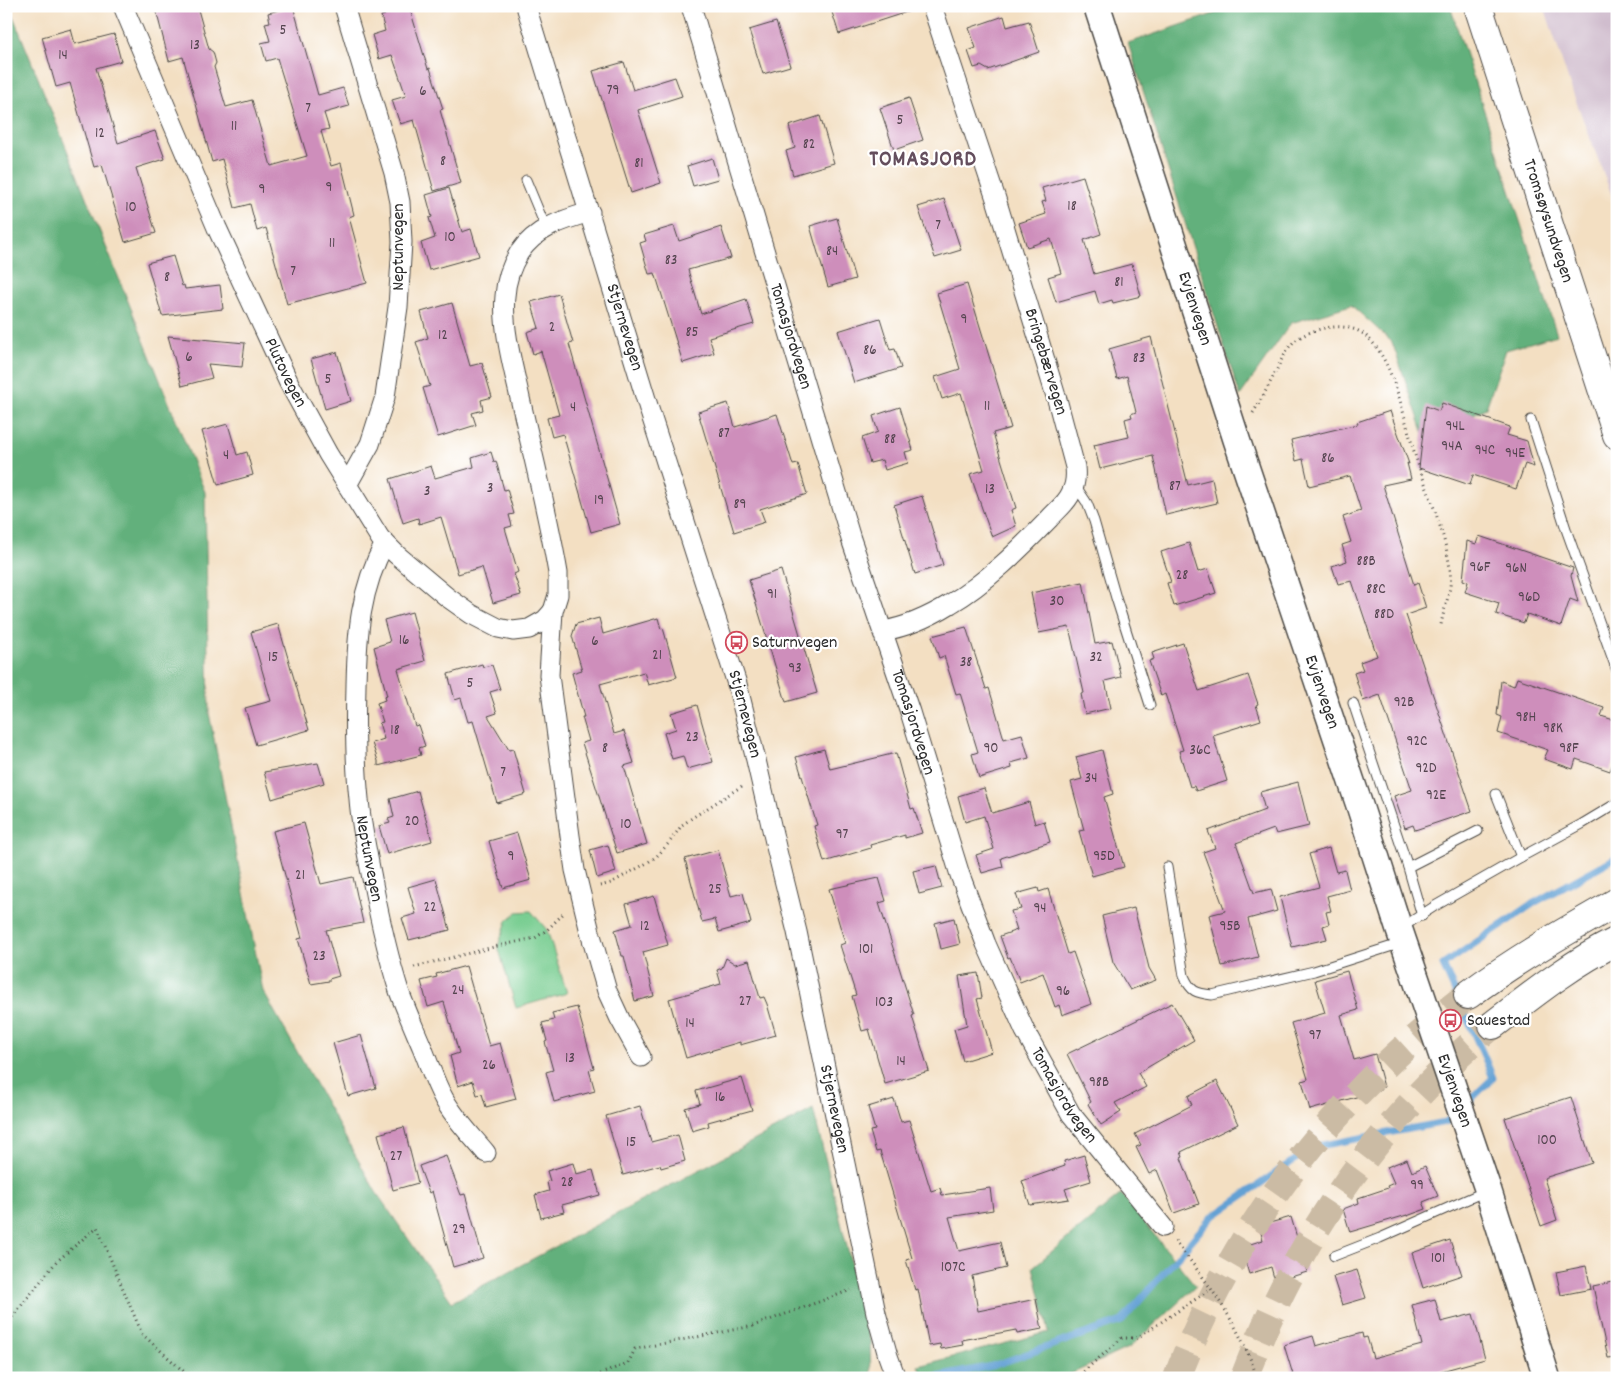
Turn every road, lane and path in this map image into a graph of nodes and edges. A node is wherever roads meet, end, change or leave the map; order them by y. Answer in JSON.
{"nodes":[{"id":1,"x":123,"y":6,"type":"edge"},
{"id":2,"x":344,"y":6,"type":"edge"},
{"id":3,"x":526,"y":6,"type":"edge"},
{"id":4,"x":691,"y":6,"type":"edge"},
{"id":5,"x":932,"y":6,"type":"edge"},
{"id":6,"x":1097,"y":6,"type":"edge"},
{"id":7,"x":1478,"y":6,"type":"edge"},
{"id":8,"x":526,"y":180,"type":"dead end"},
{"id":9,"x":590,"y":212,"type":"junction"},
{"id":10,"x":546,"y":228,"type":"junction"},
{"id":11,"x":1531,"y":420,"type":"dead end"},
{"id":12,"x":1617,"y":436,"type":"edge"},
{"id":13,"x":1237,"y":441,"type":"junction"},
{"id":14,"x":1075,"y":484,"type":"junction"},
{"id":15,"x":348,"y":486,"type":"junction"},
{"id":16,"x":385,"y":543,"type":"junction"},
{"id":17,"x":553,"y":611,"type":"junction"},
{"id":18,"x":1441,"y":625,"type":"dead end"},
{"id":19,"x":883,"y":631,"type":"junction"},
{"id":20,"x":1617,"y":671,"type":"edge"},
{"id":21,"x":1353,"y":703,"type":"dead end"},
{"id":22,"x":1150,"y":705,"type":"dead end"},
{"id":23,"x":760,"y":776,"type":"junction"},
{"id":24,"x":1496,"y":794,"type":"dead end"},
{"id":25,"x":1617,"y":803,"type":"edge"},
{"id":26,"x":1478,"y":832,"type":"dead end"},
{"id":27,"x":1521,"y":857,"type":"junction"},
{"id":28,"x":1167,"y":867,"type":"dead end"},
{"id":29,"x":1408,"y":867,"type":"junction"},
{"id":30,"x":597,"y":887,"type":"dead end"},
{"id":31,"x":582,"y":901,"type":"junction"},
{"id":32,"x":1617,"y":902,"type":"edge"},
{"id":33,"x":1422,"y":916,"type":"junction"},
{"id":34,"x":1401,"y":936,"type":"junction"},
{"id":35,"x":1617,"y":941,"type":"edge"},
{"id":36,"x":1580,"y":942,"type":"junction"},
{"id":37,"x":1617,"y":960,"type":"edge"},
{"id":38,"x":394,"y":972,"type":"junction"},
{"id":39,"x":1545,"y":986,"type":"junction"},
{"id":40,"x":1468,"y":995,"type":"tunnel mouth"},
{"id":41,"x":1492,"y":1025,"type":"tunnel mouth"},
{"id":42,"x":641,"y":1057,"type":"dead end"},
{"id":43,"x":486,"y":1152,"type":"dead end"},
{"id":44,"x":1488,"y":1190,"type":"junction"},
{"id":45,"x":1163,"y":1227,"type":"joint"},
{"id":46,"x":1334,"y":1256,"type":"dead end"},
{"id":47,"x":870,"y":1283,"type":"junction"},
{"id":48,"x":1211,"y":1289,"type":"junction"},
{"id":49,"x":6,"y":1326,"type":"edge"},
{"id":50,"x":190,"y":1378,"type":"edge"},
{"id":51,"x":591,"y":1378,"type":"edge"},
{"id":52,"x":896,"y":1378,"type":"edge"},
{"id":53,"x":1076,"y":1378,"type":"edge"},
{"id":54,"x":1257,"y":1378,"type":"edge"},
{"id":55,"x":1547,"y":1378,"type":"edge"}],
"edges":[{"from":1,"to":15,"type":"street","name":"Plutovegen"},
{"from":2,"to":15,"type":"street","name":"Neptunvegen"},
{"from":3,"to":9,"type":"street","name":"Stjernevegen"},
{"from":4,"to":19,"type":"street","name":"Tomasjordvegen"},
{"from":5,"to":14,"type":"street","name":"Bringebærvegen"},
{"from":6,"to":13,"type":"street","name":"Evjenvegen"},
{"from":7,"to":12,"type":"highway","name":"Tromsøysundvegen"},
{"from":8,"to":10,"type":"lane"},
{"from":9,"to":10,"type":"street"},
{"from":9,"to":23,"type":"street","name":"Stjernevegen"},
{"from":10,"to":17,"type":"street"},
{"from":11,"to":20,"type":"lane"},
{"from":13,"to":18,"type":"path"},
{"from":13,"to":34,"type":"street","name":"Evjenvegen"},
{"from":14,"to":19,"type":"street"},
{"from":14,"to":22,"type":"lane"},
{"from":15,"to":16,"type":"street","name":"Plutovegen"},
{"from":16,"to":17,"type":"street","name":"Plutovegen"},
{"from":16,"to":38,"type":"street","name":"Neptunvegen"},
{"from":17,"to":31,"type":"street"},
{"from":19,"to":45,"type":"street","name":"Tomasjordvegen"},
{"from":21,"to":29,"type":"lane"},
{"from":23,"to":30,"type":"path"},
{"from":23,"to":47,"type":"street","name":"Stjernevegen"},
{"from":24,"to":27,"type":"lane"},
{"from":25,"to":27,"type":"lane"},
{"from":26,"to":29,"type":"lane"},
{"from":27,"to":33,"type":"lane"},
{"from":28,"to":34,"type":"lane"},
{"from":29,"to":33,"type":"lane"},
{"from":31,"to":38,"type":"path"},
{"from":31,"to":42,"type":"street"},
{"from":32,"to":36,"type":"highway"},
{"from":33,"to":34,"type":"lane"},
{"from":34,"to":44,"type":"street","name":"Evjenvegen"},
{"from":35,"to":36,"type":"highway"},
{"from":36,"to":39,"type":"highway"},
{"from":36,"to":40,"type":"highway"},
{"from":37,"to":39,"type":"highway"},
{"from":38,"to":43,"type":"street","name":"Neptunvegen"},
{"from":39,"to":41,"type":"highway"},
{"from":44,"to":46,"type":"lane"},
{"from":44,"to":55,"type":"street","name":"Evjenvegen"},
{"from":45,"to":48,"type":"path"},
{"from":47,"to":51,"type":"path"},
{"from":47,"to":52,"type":"street","name":"Stjernevegen"},
{"from":48,"to":53,"type":"path"},
{"from":48,"to":54,"type":"path"},
{"from":49,"to":50,"type":"path"}]}
